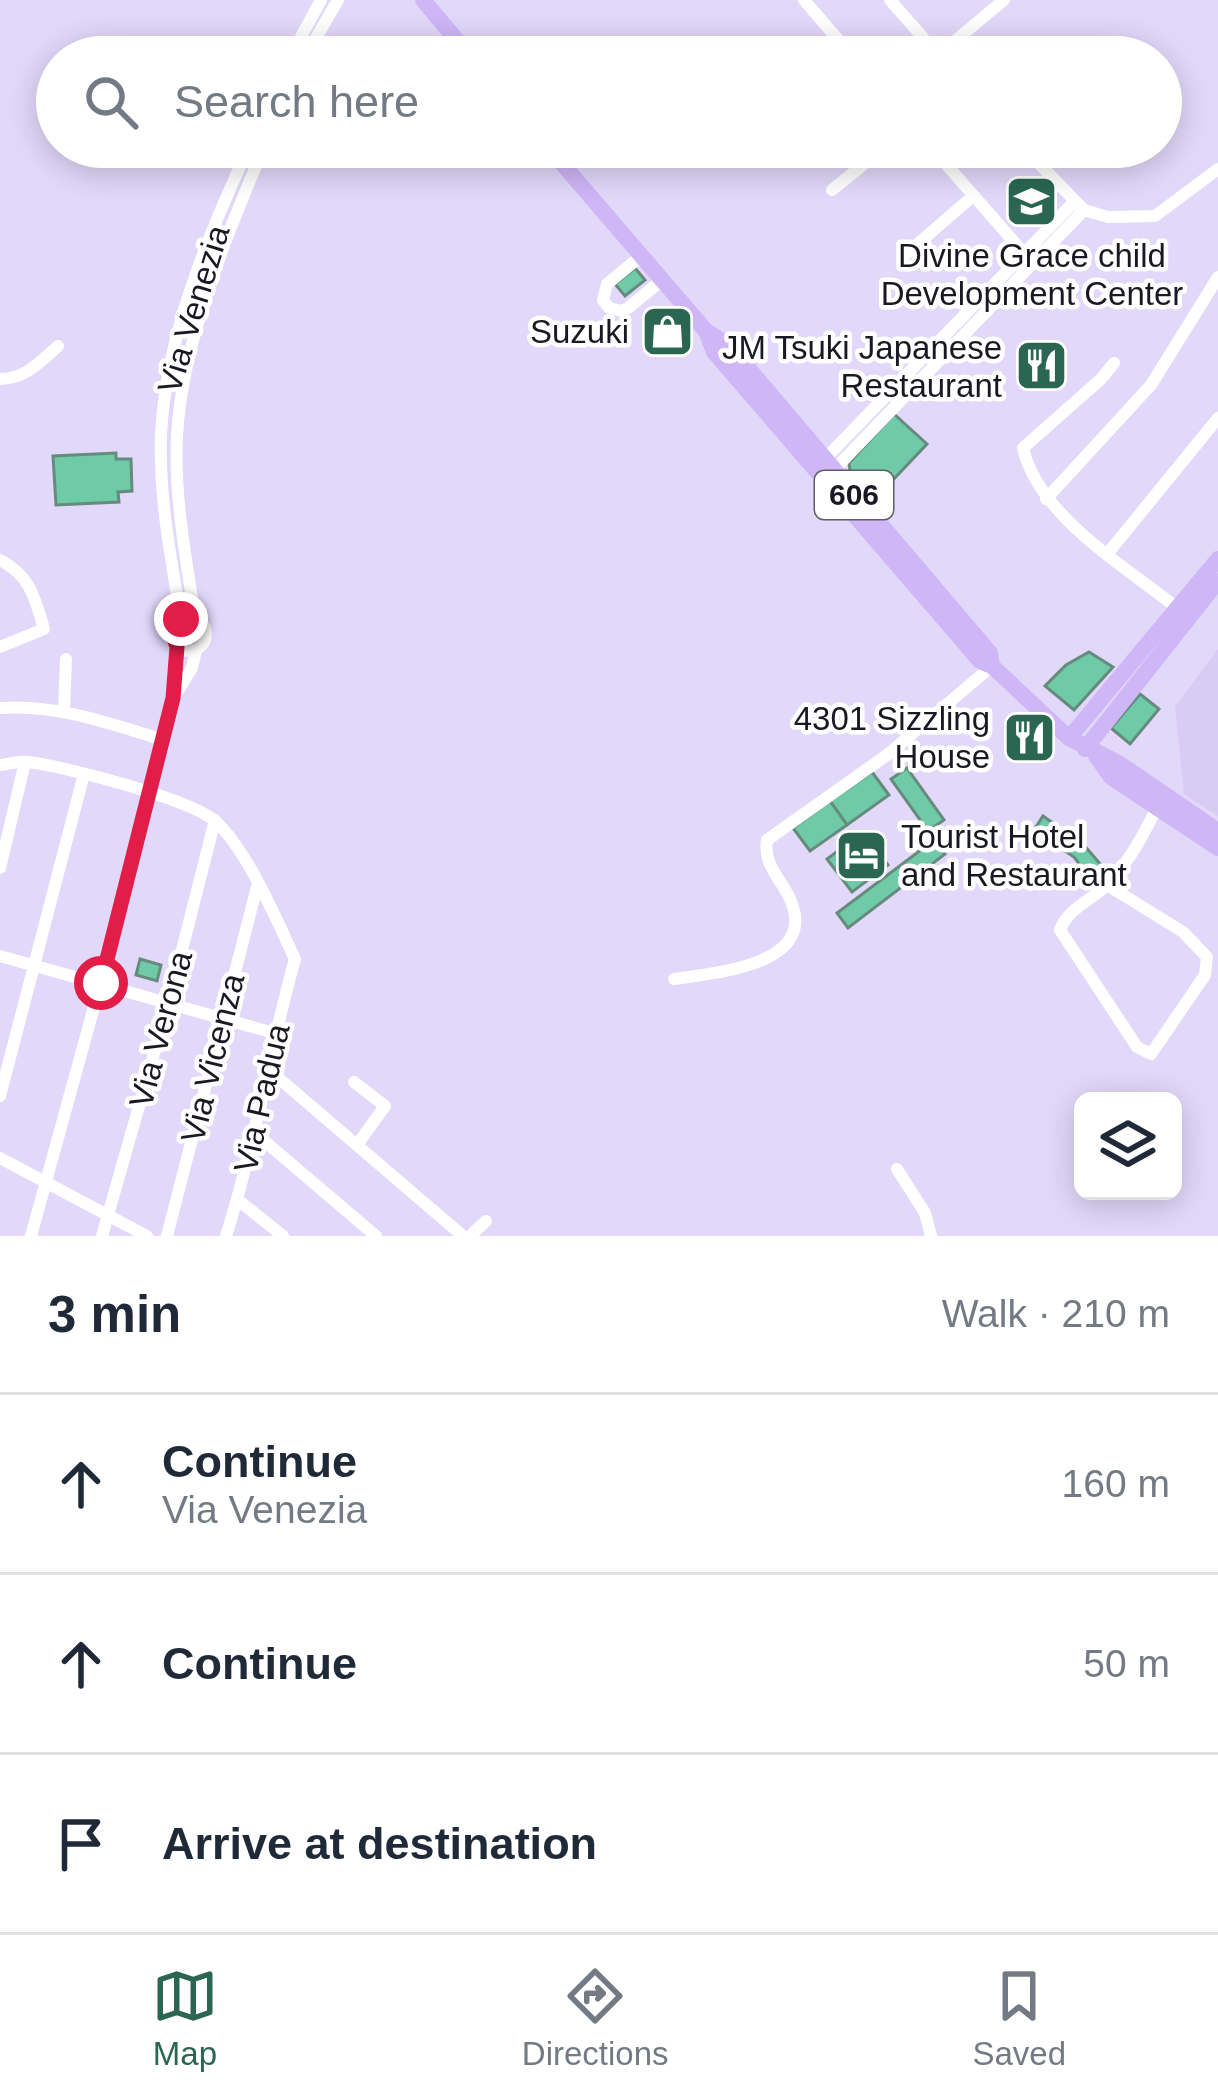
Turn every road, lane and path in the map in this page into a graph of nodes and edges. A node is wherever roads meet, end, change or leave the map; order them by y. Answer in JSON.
{"nodes":[{"id":1,"x":321,"y":0,"type":"edge"},
{"id":2,"x":338,"y":0,"type":"edge"},
{"id":3,"x":422,"y":0,"type":"edge"},
{"id":4,"x":804,"y":0,"type":"edge"},
{"id":5,"x":1004,"y":0,"type":"edge"},
{"id":6,"x":894,"y":2,"type":"edge"},
{"id":7,"x":301,"y":36,"type":"edge"},
{"id":8,"x":317,"y":36,"type":"edge"},
{"id":9,"x":453,"y":36,"type":"edge"},
{"id":10,"x":836,"y":36,"type":"edge"},
{"id":11,"x":922,"y":36,"type":"edge"},
{"id":12,"x":962,"y":36,"type":"edge"},
{"id":13,"x":241,"y":168,"type":"edge"},
{"id":14,"x":256,"y":168,"type":"edge"},
{"id":15,"x":566,"y":168,"type":"edge"},
{"id":16,"x":859,"y":168,"type":"edge"},
{"id":17,"x":949,"y":168,"type":"edge"},
{"id":18,"x":1043,"y":168,"type":"edge"},
{"id":19,"x":1218,"y":169,"type":"edge"},
{"id":20,"x":832,"y":190,"type":"dead end"},
{"id":21,"x":973,"y":196,"type":"junction"},
{"id":22,"x":1079,"y":206,"type":"junction"},
{"id":23,"x":905,"y":255,"type":"dead end"},
{"id":24,"x":641,"y":256,"type":"junction"},
{"id":25,"x":1029,"y":260,"type":"junction"},
{"id":26,"x":1218,"y":277,"type":"edge"},
{"id":27,"x":662,"y":280,"type":"junction"},
{"id":28,"x":58,"y":346,"type":"dead end"},
{"id":29,"x":1114,"y":363,"type":"dead end"},
{"id":30,"x":0,"y":379,"type":"edge"},
{"id":31,"x":1218,"y":418,"type":"edge"},
{"id":32,"x":824,"y":470,"type":"junction"},
{"id":33,"x":1046,"y":499,"type":"junction"},
{"id":34,"x":1108,"y":553,"type":"junction"},
{"id":35,"x":0,"y":560,"type":"edge"},
{"id":36,"x":1218,"y":560,"type":"edge"},
{"id":37,"x":1218,"y":581,"type":"edge"},
{"id":38,"x":1182,"y":612,"type":"junction"},
{"id":39,"x":188,"y":618,"type":"junction"},
{"id":40,"x":0,"y":647,"type":"edge"},
{"id":41,"x":177,"y":647,"type":"junction"},
{"id":42,"x":196,"y":650,"type":"junction"},
{"id":43,"x":66,"y":659,"type":"dead end"},
{"id":44,"x":992,"y":666,"type":"junction"},
{"id":45,"x":173,"y":698,"type":"junction"},
{"id":46,"x":0,"y":708,"type":"edge"},
{"id":47,"x":64,"y":710,"type":"junction"},
{"id":48,"x":161,"y":739,"type":"junction"},
{"id":49,"x":1083,"y":747,"type":"junction"},
{"id":50,"x":25,"y":762,"type":"junction"},
{"id":51,"x":0,"y":765,"type":"edge"},
{"id":52,"x":84,"y":774,"type":"junction"},
{"id":53,"x":148,"y":792,"type":"junction"},
{"id":54,"x":1160,"y":801,"type":"junction"},
{"id":55,"x":214,"y":820,"type":"junction"},
{"id":56,"x":1218,"y":831,"type":"edge"},
{"id":57,"x":1218,"y":848,"type":"edge"},
{"id":58,"x":0,"y":868,"type":"edge"},
{"id":59,"x":258,"y":881,"type":"junction"},
{"id":60,"x":1107,"y":885,"type":"junction"},
{"id":61,"x":0,"y":956,"type":"edge"},
{"id":62,"x":36,"y":966,"type":"junction"},
{"id":63,"x":674,"y":979,"type":"dead end"},
{"id":64,"x":101,"y":983,"type":"junction"},
{"id":65,"x":169,"y":1001,"type":"junction"},
{"id":66,"x":222,"y":1015,"type":"junction"},
{"id":67,"x":274,"y":1033,"type":"junction"},
{"id":68,"x":268,"y":1070,"type":"junction"},
{"id":69,"x":354,"y":1082,"type":"dead end"},
{"id":70,"x":0,"y":1096,"type":"edge"},
{"id":71,"x":255,"y":1133,"type":"junction"},
{"id":72,"x":357,"y":1145,"type":"junction"},
{"id":73,"x":0,"y":1158,"type":"edge"},
{"id":74,"x":897,"y":1169,"type":"dead end"},
{"id":75,"x":45,"y":1184,"type":"junction"},
{"id":76,"x":238,"y":1200,"type":"junction"},
{"id":77,"x":107,"y":1215,"type":"junction"},
{"id":78,"x":486,"y":1221,"type":"dead end"},
{"id":79,"x":32,"y":1236,"type":"edge"},
{"id":80,"x":102,"y":1236,"type":"edge"},
{"id":81,"x":147,"y":1236,"type":"edge"},
{"id":82,"x":167,"y":1236,"type":"edge"},
{"id":83,"x":226,"y":1236,"type":"edge"},
{"id":84,"x":283,"y":1236,"type":"edge"},
{"id":85,"x":376,"y":1236,"type":"edge"},
{"id":86,"x":466,"y":1236,"type":"edge"},
{"id":87,"x":931,"y":1236,"type":"edge"}],
"edges":[{"from":1,"to":7,"type":"street"},
{"from":2,"to":8,"type":"street"},
{"from":3,"to":9,"type":"main road"},
{"from":4,"to":10,"type":"street"},
{"from":5,"to":12,"type":"street"},
{"from":6,"to":11,"type":"street"},
{"from":13,"to":39,"type":"street","name":"Via Venezia"},
{"from":14,"to":39,"type":"street","name":"Via Venezia"},
{"from":15,"to":24,"type":"main road","number":"606"},
{"from":16,"to":20,"type":"street"},
{"from":17,"to":21,"type":"street"},
{"from":18,"to":22,"type":"street"},
{"from":19,"to":22,"type":"street"},
{"from":21,"to":23,"type":"street"},
{"from":21,"to":25,"type":"street"},
{"from":22,"to":25,"type":"street"},
{"from":24,"to":27,"type":"main road","number":"606"},
{"from":24,"to":27,"type":"street"},
{"from":25,"to":32,"type":"street"},
{"from":26,"to":33,"type":"street"},
{"from":27,"to":32,"type":"main road","number":"606"},
{"from":28,"to":30,"type":"street"},
{"from":29,"to":33,"type":"street"},
{"from":31,"to":34,"type":"street"},
{"from":32,"to":44,"type":"main road","number":"606"},
{"from":33,"to":34,"type":"street"},
{"from":34,"to":38,"type":"street"},
{"from":35,"to":40,"type":"street"},
{"from":36,"to":38,"type":"main road"},
{"from":37,"to":38,"type":"main road"},
{"from":38,"to":49,"type":"main road"},
{"from":39,"to":41,"type":"street"},
{"from":39,"to":42,"type":"street"},
{"from":41,"to":42,"type":"street"},
{"from":41,"to":45,"type":"street"},
{"from":42,"to":45,"type":"street"},
{"from":43,"to":47,"type":"street"},
{"from":44,"to":49,"type":"main road","number":"606"},
{"from":44,"to":63,"type":"street"},
{"from":45,"to":48,"type":"street"},
{"from":46,"to":47,"type":"street"},
{"from":47,"to":48,"type":"street"},
{"from":48,"to":53,"type":"street"},
{"from":49,"to":54,"type":"main road","number":"606"},
{"from":50,"to":51,"type":"street"},
{"from":50,"to":52,"type":"street"},
{"from":50,"to":58,"type":"street"},
{"from":52,"to":53,"type":"street"},
{"from":52,"to":62,"type":"street"},
{"from":53,"to":55,"type":"street"},
{"from":53,"to":64,"type":"street"},
{"from":54,"to":56,"type":"main road","number":"606"},
{"from":54,"to":57,"type":"main road","number":"606"},
{"from":54,"to":60,"type":"street"},
{"from":55,"to":59,"type":"street"},
{"from":55,"to":65,"type":"street","name":"Via Verona"},
{"from":59,"to":66,"type":"street","name":"Via Vicenza"},
{"from":59,"to":67,"type":"street","name":"Via Padua"},
{"from":60,"to":60,"type":"street"},
{"from":61,"to":62,"type":"street"},
{"from":62,"to":64,"type":"street"},
{"from":62,"to":70,"type":"street"},
{"from":64,"to":65,"type":"street"},
{"from":64,"to":75,"type":"street"},
{"from":65,"to":66,"type":"street"},
{"from":65,"to":77,"type":"street","name":"Via Verona"},
{"from":66,"to":67,"type":"street"},
{"from":66,"to":82,"type":"street","name":"Via Vicenza"},
{"from":67,"to":68,"type":"street","name":"Via Padua"},
{"from":68,"to":71,"type":"street","name":"Via Padua"},
{"from":68,"to":72,"type":"street"},
{"from":69,"to":72,"type":"street"},
{"from":71,"to":76,"type":"street","name":"Via Padua"},
{"from":71,"to":85,"type":"street"},
{"from":72,"to":86,"type":"street"},
{"from":73,"to":75,"type":"street"},
{"from":74,"to":87,"type":"street"},
{"from":75,"to":77,"type":"street"},
{"from":75,"to":79,"type":"street"},
{"from":76,"to":83,"type":"street","name":"Via Padua"},
{"from":76,"to":84,"type":"street"},
{"from":77,"to":80,"type":"street","name":"Via Verona"},
{"from":77,"to":81,"type":"street"},
{"from":78,"to":86,"type":"street"}]}
